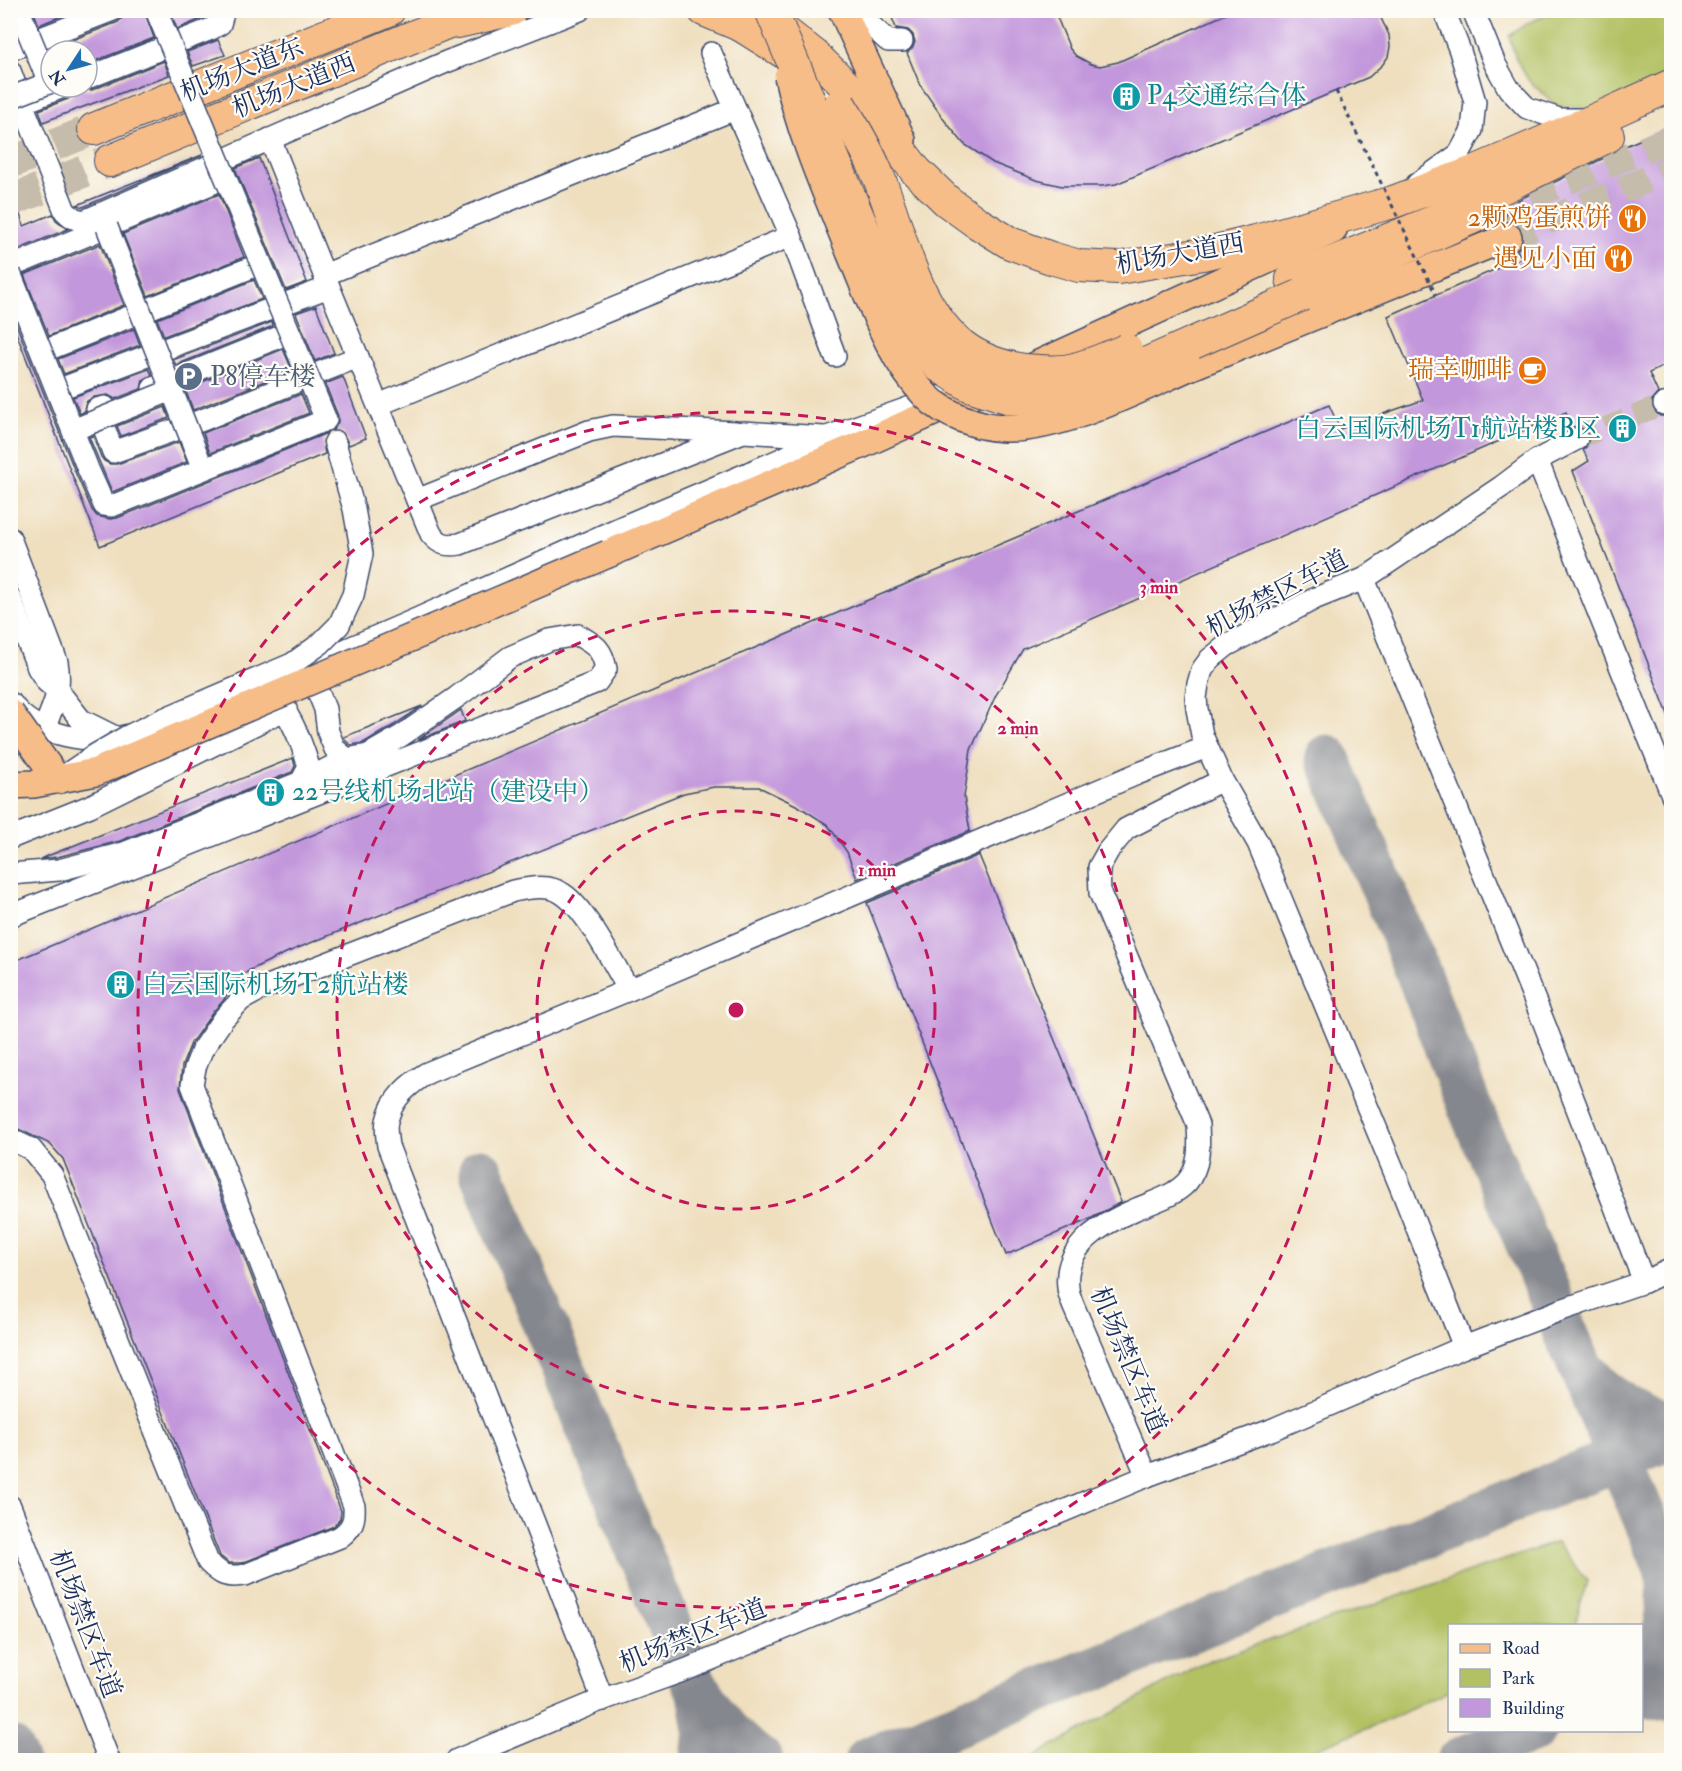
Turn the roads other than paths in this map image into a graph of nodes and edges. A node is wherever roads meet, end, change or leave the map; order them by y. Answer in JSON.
{"nodes":[{"id":1,"x":19,"y":10,"type":"edge"},
{"id":2,"x":113,"y":10,"type":"edge"},
{"id":3,"x":156,"y":10,"type":"edge"},
{"id":4,"x":224,"y":10,"type":"edge"},
{"id":5,"x":389,"y":10,"type":"edge"},
{"id":6,"x":478,"y":10,"type":"edge"},
{"id":7,"x":511,"y":10,"type":"edge"},
{"id":8,"x":580,"y":10,"type":"edge"},
{"id":9,"x":704,"y":10,"type":"edge"},
{"id":10,"x":842,"y":10,"type":"edge"},
{"id":11,"x":854,"y":10,"type":"edge"},
{"id":12,"x":1444,"y":10,"type":"edge"},
{"id":13,"x":1479,"y":12,"type":"edge"},
{"id":14,"x":769,"y":16,"type":"edge"},
{"id":15,"x":442,"y":25,"type":"junction"},
{"id":16,"x":166,"y":35,"type":"junction"},
{"id":17,"x":902,"y":41,"type":"dead end"},
{"id":18,"x":32,"y":42,"type":"junction"},
{"id":19,"x":10,"y":50,"type":"edge"},
{"id":20,"x":711,"y":53,"type":"dead end"},
{"id":21,"x":39,"y":55,"type":"edge"},
{"id":22,"x":99,"y":62,"type":"edge"},
{"id":23,"x":1671,"y":68,"type":"edge"},
{"id":24,"x":10,"y":71,"type":"edge"},
{"id":25,"x":99,"y":73,"type":"edge"},
{"id":26,"x":1671,"y":85,"type":"edge"},
{"id":27,"x":39,"y":91,"type":"edge"},
{"id":28,"x":16,"y":101,"type":"edge"},
{"id":29,"x":1671,"y":104,"type":"edge"},
{"id":30,"x":735,"y":109,"type":"junction"},
{"id":31,"x":1599,"y":118,"type":"junction"},
{"id":32,"x":94,"y":129,"type":"tunnel mouth"},
{"id":33,"x":270,"y":139,"type":"junction"},
{"id":34,"x":110,"y":161,"type":"tunnel mouth"},
{"id":35,"x":916,"y":171,"type":"junction"},
{"id":36,"x":225,"y":178,"type":"junction"},
{"id":37,"x":1393,"y":202,"type":"junction"},
{"id":38,"x":1492,"y":212,"type":"tunnel mouth"},
{"id":39,"x":107,"y":227,"type":"junction"},
{"id":40,"x":791,"y":236,"type":"junction"},
{"id":41,"x":1508,"y":237,"type":"tunnel mouth"},
{"id":42,"x":260,"y":264,"type":"junction"},
{"id":43,"x":10,"y":267,"type":"edge"},
{"id":44,"x":10,"y":273,"type":"edge"},
{"id":45,"x":326,"y":281,"type":"junction"},
{"id":46,"x":1297,"y":287,"type":"junction"},
{"id":47,"x":141,"y":312,"type":"junction"},
{"id":48,"x":289,"y":333,"type":"junction"},
{"id":49,"x":42,"y":352,"type":"junction"},
{"id":50,"x":158,"y":353,"type":"junction"},
{"id":51,"x":835,"y":356,"type":"dead end"},
{"id":52,"x":358,"y":357,"type":"junction"},
{"id":53,"x":1046,"y":361,"type":"junction"},
{"id":54,"x":309,"y":380,"type":"junction"},
{"id":55,"x":57,"y":390,"type":"junction"},
{"id":56,"x":172,"y":390,"type":"junction"},
{"id":57,"x":378,"y":405,"type":"junction"},
{"id":58,"x":326,"y":420,"type":"junction"},
{"id":59,"x":73,"y":430,"type":"junction"},
{"id":60,"x":188,"y":431,"type":"junction"},
{"id":61,"x":743,"y":432,"type":"junction"},
{"id":62,"x":827,"y":437,"type":"junction"},
{"id":63,"x":1577,"y":439,"type":"tunnel mouth"},
{"id":64,"x":1537,"y":460,"type":"junction"},
{"id":65,"x":87,"y":469,"type":"junction"},
{"id":66,"x":203,"y":469,"type":"junction"},
{"id":67,"x":417,"y":500,"type":"junction"},
{"id":68,"x":10,"y":538,"type":"edge"},
{"id":69,"x":1364,"y":579,"type":"junction"},
{"id":70,"x":10,"y":598,"type":"edge"},
{"id":71,"x":307,"y":665,"type":"junction"},
{"id":72,"x":267,"y":684,"type":"junction"},
{"id":73,"x":59,"y":692,"type":"junction"},
{"id":74,"x":13,"y":708,"type":"edge"},
{"id":75,"x":286,"y":709,"type":"junction"},
{"id":76,"x":44,"y":729,"type":"junction"},
{"id":77,"x":118,"y":739,"type":"junction"},
{"id":78,"x":10,"y":747,"type":"edge"},
{"id":79,"x":1207,"y":747,"type":"junction"},
{"id":80,"x":347,"y":759,"type":"junction"},
{"id":81,"x":58,"y":780,"type":"junction"},
{"id":82,"x":1222,"y":780,"type":"junction"},
{"id":83,"x":301,"y":782,"type":"junction"},
{"id":84,"x":10,"y":785,"type":"edge"},
{"id":85,"x":1671,"y":795,"type":"edge"},
{"id":86,"x":10,"y":838,"type":"edge"},
{"id":87,"x":10,"y":874,"type":"edge"},
{"id":88,"x":10,"y":916,"type":"edge"},
{"id":89,"x":630,"y":990,"type":"junction"},
{"id":90,"x":10,"y":1139,"type":"edge"},
{"id":91,"x":1671,"y":1269,"type":"edge"},
{"id":92,"x":1644,"y":1282,"type":"junction"},
{"id":93,"x":1464,"y":1347,"type":"junction"},
{"id":94,"x":1147,"y":1476,"type":"junction"},
{"id":95,"x":10,"y":1506,"type":"edge"},
{"id":96,"x":603,"y":1700,"type":"junction"},
{"id":97,"x":110,"y":1761,"type":"edge"},
{"id":98,"x":457,"y":1761,"type":"edge"}],
"edges":[{"from":1,"to":18,"type":"street","bridge":true},
{"from":2,"to":18,"type":"street"},
{"from":3,"to":16,"type":"street","bridge":true},
{"from":4,"to":25,"type":"street"},
{"from":5,"to":32,"type":"highway","name":"机场大道东"},
{"from":6,"to":15,"type":"highway","name":"机场大道西"},
{"from":7,"to":15,"type":"highway"},
{"from":8,"to":33,"type":"street"},
{"from":9,"to":46,"type":"highway","bridge":true},
{"from":10,"to":35,"type":"main road"},
{"from":11,"to":17,"type":"street"},
{"from":12,"to":37,"type":"street"},
{"from":13,"to":31,"type":"street"},
{"from":14,"to":35,"type":"highway","name":"机场大道西"},
{"from":14,"to":41,"type":"main road","bridge":true},
{"from":14,"to":46,"type":"highway","bridge":true},
{"from":15,"to":34,"type":"highway","name":"机场大道西"},
{"from":16,"to":22,"type":"street"},
{"from":16,"to":36,"type":"street","bridge":true},
{"from":18,"to":19,"type":"street"},
{"from":18,"to":21,"type":"street","bridge":true},
{"from":20,"to":30,"type":"street"},
{"from":23,"to":31,"type":"main road"},
{"from":24,"to":28,"type":"street"},
{"from":26,"to":31,"type":"highway","name":"机场大道西"},
{"from":27,"to":28,"type":"street","bridge":true},
{"from":28,"to":33,"type":"street"},
{"from":29,"to":46,"type":"highway"},
{"from":30,"to":40,"type":"street"},
{"from":30,"to":45,"type":"street"},
{"from":31,"to":37,"type":"highway","name":"机场大道西"},
{"from":33,"to":45,"type":"street"},
{"from":35,"to":37,"type":"highway","name":"机场大道西"},
{"from":36,"to":39,"type":"street"},
{"from":36,"to":42,"type":"street","bridge":true},
{"from":37,"to":53,"type":"main road"},
{"from":38,"to":46,"type":"main road"},
{"from":39,"to":43,"type":"street"},
{"from":39,"to":47,"type":"street","bridge":true},
{"from":40,"to":51,"type":"street"},
{"from":40,"to":57,"type":"street"},
{"from":42,"to":47,"type":"street"},
{"from":42,"to":48,"type":"street","bridge":true},
{"from":44,"to":49,"type":"street","bridge":true},
{"from":45,"to":50,"type":"street"},
{"from":45,"to":52,"type":"street"},
{"from":47,"to":49,"type":"street"},
{"from":47,"to":50,"type":"street","bridge":true},
{"from":48,"to":52,"type":"street"},
{"from":48,"to":54,"type":"street","bridge":true},
{"from":49,"to":55,"type":"street","bridge":true},
{"from":50,"to":55,"type":"street"},
{"from":50,"to":56,"type":"street","bridge":true},
{"from":52,"to":57,"type":"street"},
{"from":53,"to":62,"type":"street"},
{"from":53,"to":81,"type":"main road","bridge":true},
{"from":54,"to":58,"type":"street","bridge":true},
{"from":54,"to":60,"type":"street"},
{"from":55,"to":59,"type":"street","bridge":true},
{"from":56,"to":59,"type":"street","bridge":true},
{"from":56,"to":60,"type":"street","bridge":true},
{"from":57,"to":67,"type":"street"},
{"from":58,"to":66,"type":"street","bridge":true},
{"from":58,"to":81,"type":"street","bridge":true},
{"from":59,"to":65,"type":"street","bridge":true},
{"from":60,"to":65,"type":"street"},
{"from":60,"to":66,"type":"street","bridge":true},
{"from":61,"to":62,"type":"street"},
{"from":61,"to":67,"type":"street"},
{"from":61,"to":67,"type":"street"},
{"from":62,"to":71,"type":"street"},
{"from":63,"to":64,"type":"street","name":"机场禁区车道"},
{"from":64,"to":69,"type":"street","name":"机场禁区车道"},
{"from":64,"to":85,"type":"street"},
{"from":65,"to":66,"type":"street","bridge":true},
{"from":68,"to":73,"type":"street"},
{"from":69,"to":79,"type":"street","name":"机场禁区车道"},
{"from":69,"to":92,"type":"street"},
{"from":70,"to":73,"type":"street"},
{"from":71,"to":72,"type":"street"},
{"from":71,"to":80,"type":"street"},
{"from":72,"to":75,"type":"street"},
{"from":72,"to":77,"type":"street"},
{"from":73,"to":76,"type":"street"},
{"from":73,"to":77,"type":"street"},
{"from":74,"to":76,"type":"street"},
{"from":74,"to":78,"type":"street"},
{"from":74,"to":81,"type":"main road","bridge":true},
{"from":75,"to":83,"type":"street"},
{"from":75,"to":86,"type":"street"},
{"from":76,"to":77,"type":"street"},
{"from":78,"to":81,"type":"main road"},
{"from":79,"to":82,"type":"street","name":"机场禁区车道"},
{"from":79,"to":89,"type":"street"},
{"from":80,"to":83,"type":"street"},
{"from":80,"to":88,"type":"street"},
{"from":81,"to":84,"type":"main road","bridge":true},
{"from":82,"to":93,"type":"street"},
{"from":82,"to":94,"type":"street","name":"机场禁区车道"},
{"from":83,"to":87,"type":"street"},
{"from":89,"to":90,"type":"street"},
{"from":89,"to":96,"type":"street"},
{"from":91,"to":92,"type":"street","name":"机场禁区车道"},
{"from":92,"to":93,"type":"street","name":"机场禁区车道"},
{"from":93,"to":94,"type":"street","name":"机场禁区车道"},
{"from":94,"to":96,"type":"street","name":"机场禁区车道"},
{"from":95,"to":97,"type":"street","name":"机场禁区车道"},
{"from":96,"to":98,"type":"street","name":"机场禁区车道"}]}
